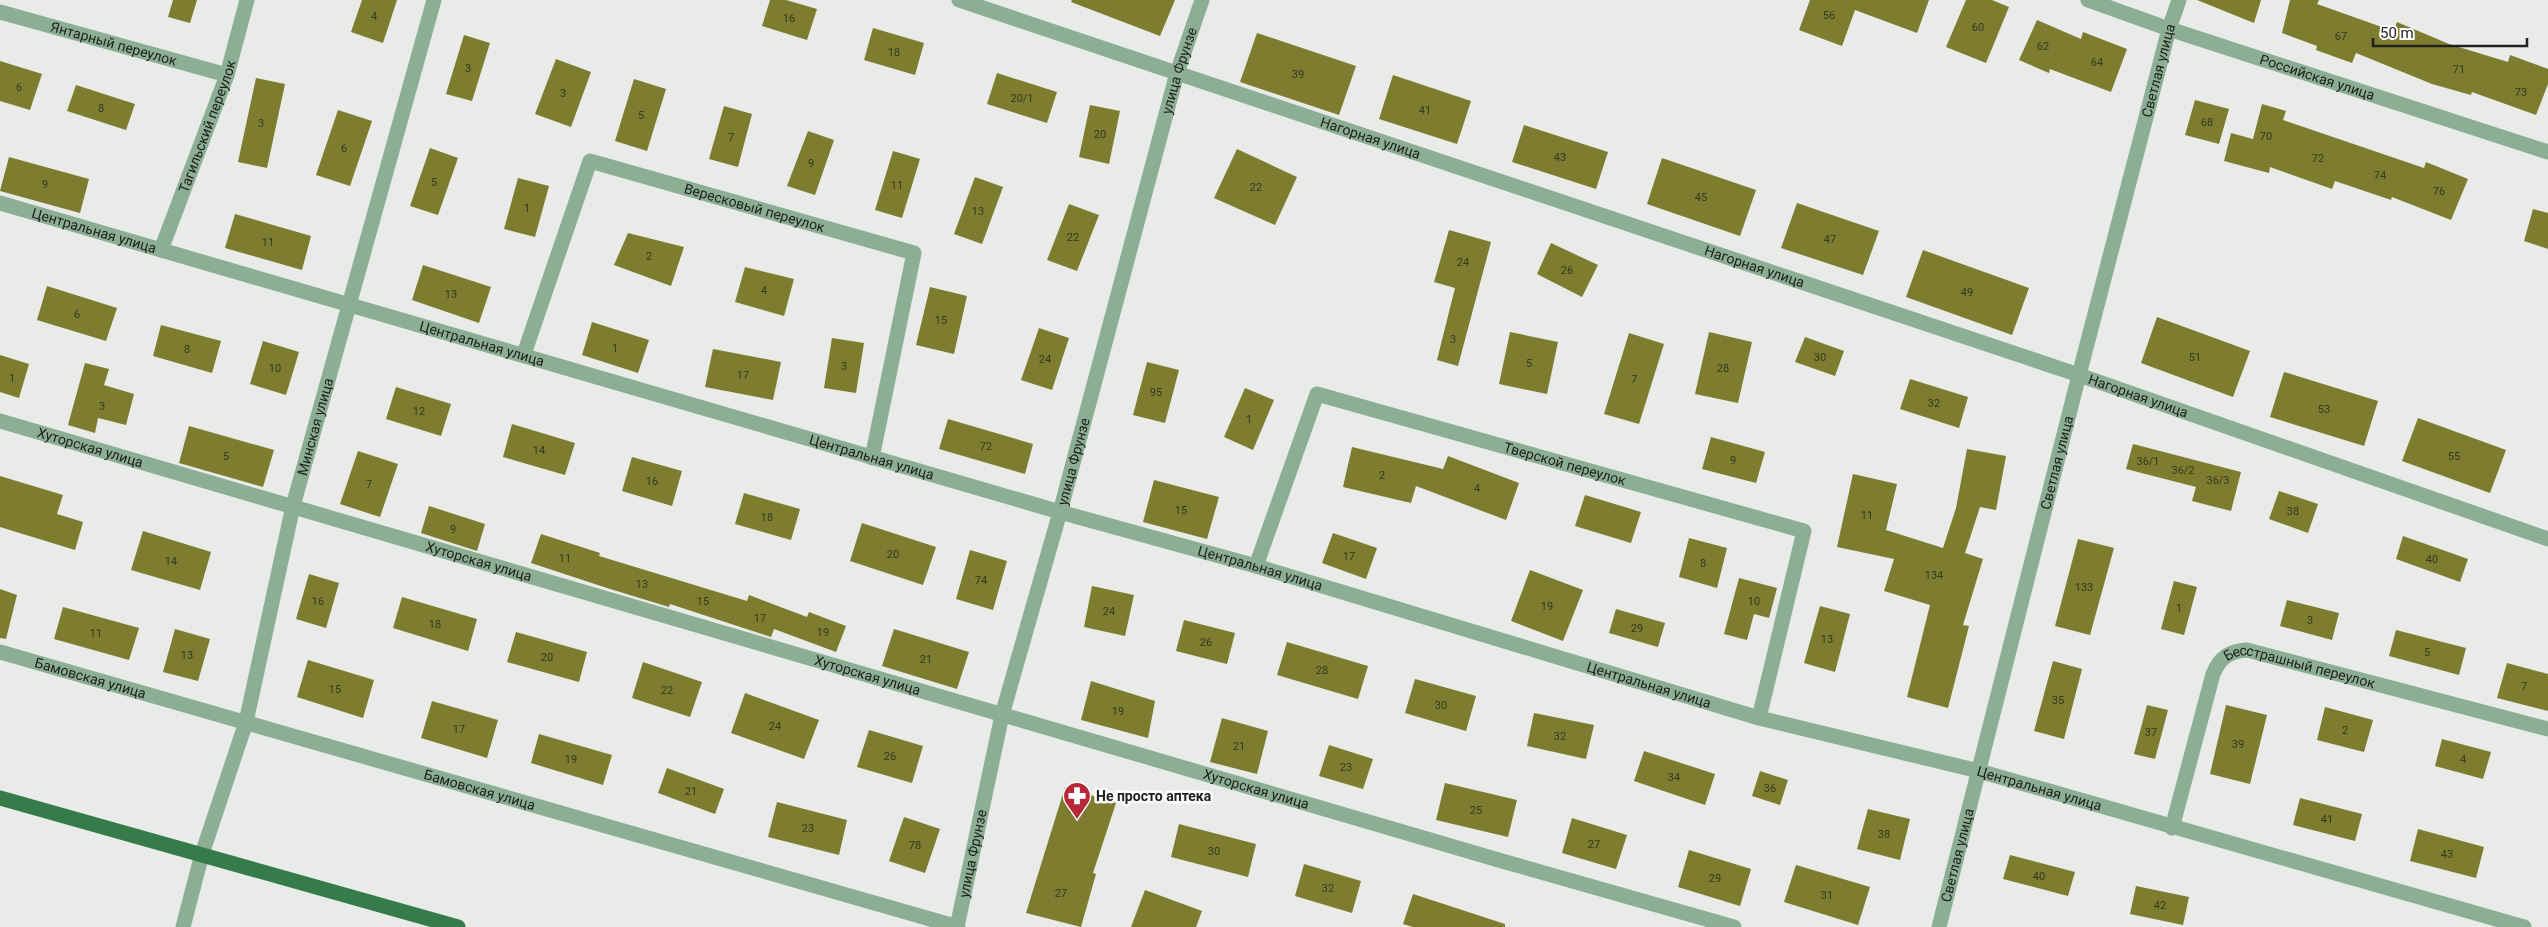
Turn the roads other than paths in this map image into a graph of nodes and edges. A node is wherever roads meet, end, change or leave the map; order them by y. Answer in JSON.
{"nodes":[{"id":1,"x":247,"y":0,"type":"edge"},
{"id":2,"x":434,"y":0,"type":"edge"},
{"id":3,"x":959,"y":0,"type":"edge"},
{"id":4,"x":1202,"y":0,"type":"edge"},
{"id":5,"x":2088,"y":0,"type":"edge"},
{"id":6,"x":2179,"y":0,"type":"edge"},
{"id":7,"x":0,"y":12,"type":"edge"},
{"id":8,"x":2169,"y":29,"type":"junction"},
{"id":9,"x":1177,"y":73,"type":"junction"},
{"id":10,"x":227,"y":75,"type":"junction"},
{"id":11,"x":2548,"y":152,"type":"edge"},
{"id":12,"x":0,"y":202,"type":"edge"},
{"id":13,"x":161,"y":250,"type":"junction"},
{"id":14,"x":350,"y":306,"type":"junction"},
{"id":15,"x":524,"y":354,"type":"junction"},
{"id":16,"x":2079,"y":375,"type":"junction"},
{"id":17,"x":0,"y":421,"type":"edge"},
{"id":18,"x":872,"y":458,"type":"junction"},
{"id":19,"x":293,"y":506,"type":"junction"},
{"id":20,"x":1060,"y":512,"type":"junction"},
{"id":21,"x":2548,"y":539,"type":"edge"},
{"id":22,"x":1256,"y":566,"type":"junction"},
{"id":23,"x":0,"y":652,"type":"edge"},
{"id":24,"x":1002,"y":715,"type":"junction"},
{"id":25,"x":1759,"y":718,"type":"junction"},
{"id":26,"x":246,"y":722,"type":"junction"},
{"id":27,"x":2548,"y":729,"type":"edge"},
{"id":28,"x":1979,"y":771,"type":"junction"},
{"id":29,"x":0,"y":798,"type":"edge"},
{"id":30,"x":2172,"y":828,"type":"junction"},
{"id":31,"x":202,"y":854,"type":"junction"},
{"id":32,"x":183,"y":927,"type":"edge"},
{"id":33,"x":458,"y":927,"type":"edge"},
{"id":34,"x":957,"y":927,"type":"edge"},
{"id":35,"x":1734,"y":927,"type":"edge"},
{"id":36,"x":1939,"y":927,"type":"edge"},
{"id":37,"x":2524,"y":927,"type":"edge"}],
"edges":[{"from":1,"to":10,"type":"street","name":"Тагильский переулок"},
{"from":2,"to":14,"type":"street","name":"Минская улица"},
{"from":3,"to":9,"type":"street","name":"Нагорная улица"},
{"from":4,"to":9,"type":"street","name":"улица Фрунзе"},
{"from":5,"to":8,"type":"street","name":"Российская улица"},
{"from":6,"to":8,"type":"street","name":"Светлая улица"},
{"from":7,"to":10,"type":"street","name":"Янтарный переулок"},
{"from":8,"to":11,"type":"street","name":"Российская улица"},
{"from":8,"to":16,"type":"street","name":"Светлая улица"},
{"from":9,"to":16,"type":"street","name":"Нагорная улица"},
{"from":9,"to":20,"type":"street","name":"улица Фрунзе"},
{"from":10,"to":13,"type":"street","name":"Тагильский переулок"},
{"from":12,"to":13,"type":"street","name":"Центральная улица"},
{"from":13,"to":14,"type":"street","name":"Центральная улица"},
{"from":14,"to":15,"type":"street","name":"Центральная улица"},
{"from":14,"to":19,"type":"street","name":"Минская улица"},
{"from":15,"to":18,"type":"street","name":"Центральная улица"},
{"from":15,"to":18,"type":"street","name":"Вересковый переулок"},
{"from":16,"to":21,"type":"street","name":"Нагорная улица"},
{"from":16,"to":28,"type":"street","name":"Светлая улица"},
{"from":17,"to":19,"type":"street","name":"Хуторская улица"},
{"from":18,"to":20,"type":"street","name":"Центральная улица"},
{"from":19,"to":24,"type":"street","name":"Хуторская улица"},
{"from":19,"to":26,"type":"street","name":"Минская улица"},
{"from":20,"to":22,"type":"street","name":"Центральная улица"},
{"from":20,"to":24,"type":"street","name":"улица Фрунзе"},
{"from":22,"to":25,"type":"street","name":"Центральная улица"},
{"from":22,"to":25,"type":"street","name":"Тверской переулок"},
{"from":23,"to":26,"type":"street","name":"Бамовская улица"},
{"from":24,"to":34,"type":"street","name":"улица Фрунзе"},
{"from":24,"to":35,"type":"street","name":"Хуторская улица"},
{"from":25,"to":28,"type":"street","name":"Центральная улица"},
{"from":26,"to":31,"type":"street","name":"Минская улица"},
{"from":26,"to":34,"type":"street","name":"Бамовская улица"},
{"from":27,"to":30,"type":"street","name":"Бесстрашный переулок"},
{"from":28,"to":30,"type":"street","name":"Центральная улица"},
{"from":28,"to":36,"type":"street","name":"Светлая улица"},
{"from":29,"to":31,"type":"main road"},
{"from":30,"to":37,"type":"street","name":"Центральная улица"},
{"from":31,"to":32,"type":"street","name":"Минская улица"},
{"from":31,"to":33,"type":"main road"}]}
